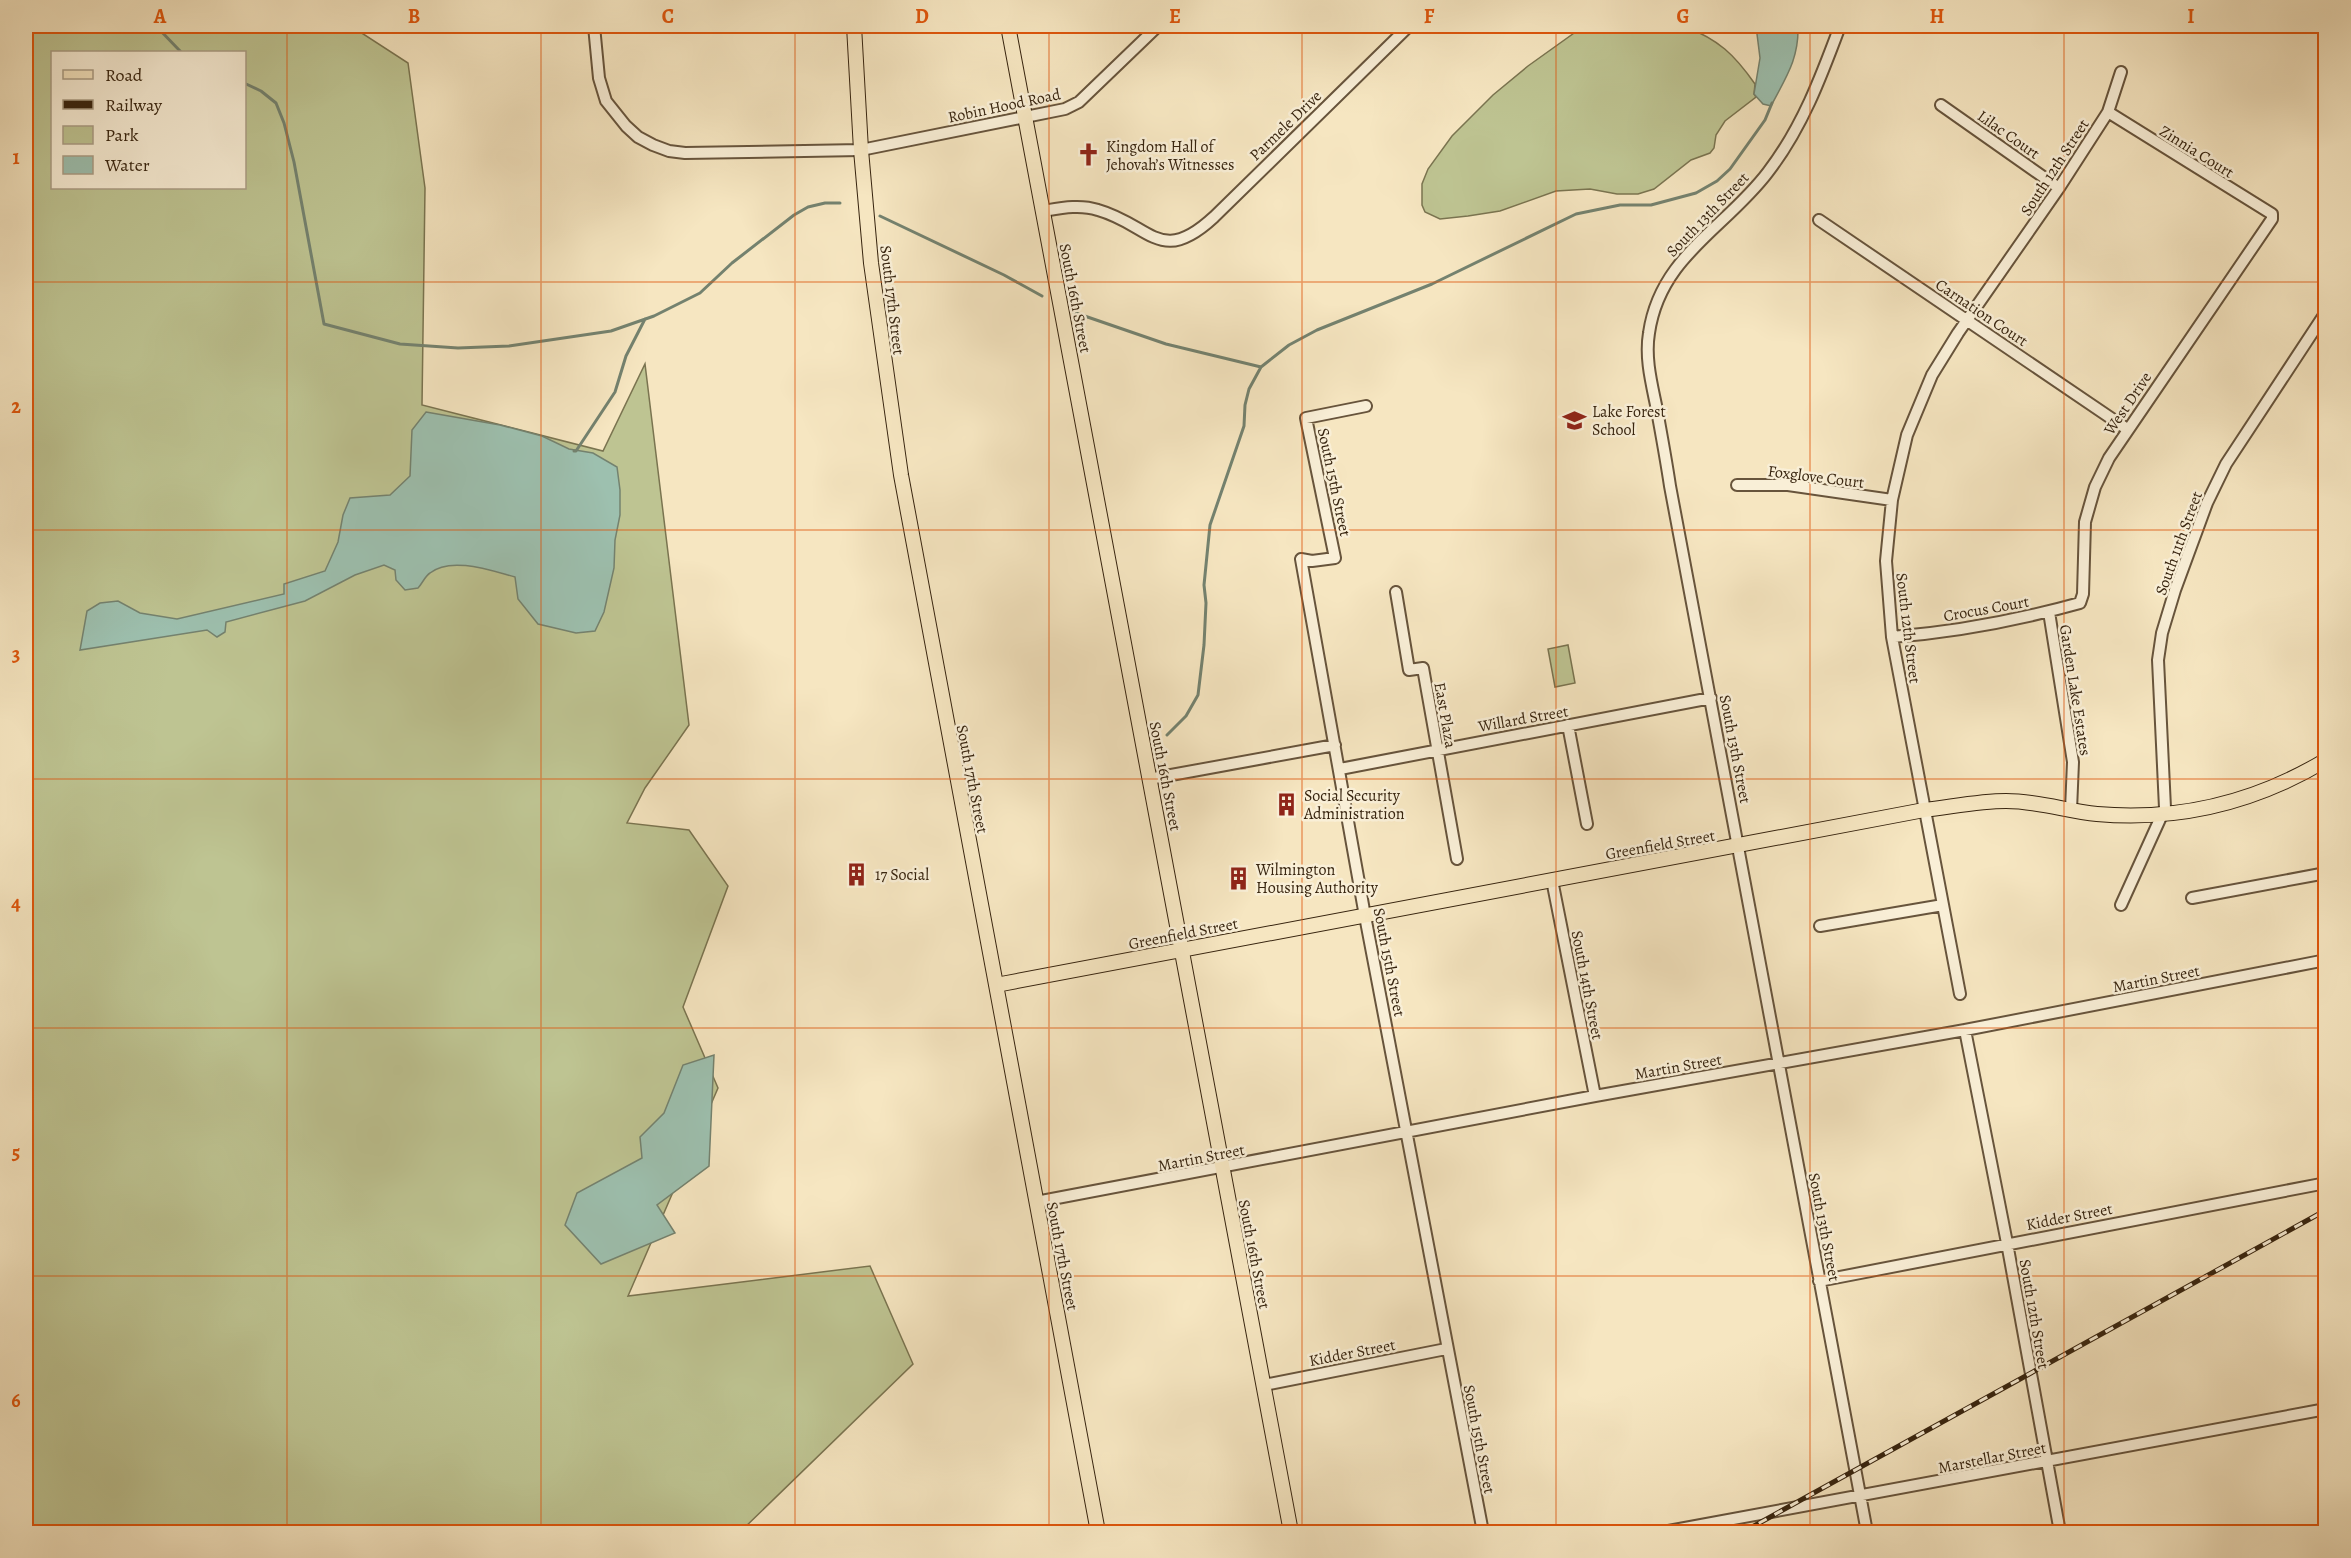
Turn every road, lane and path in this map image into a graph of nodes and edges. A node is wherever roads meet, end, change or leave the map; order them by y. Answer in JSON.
{"nodes":[{"id":1,"x":594,"y":26,"type":"edge"},
{"id":2,"x":854,"y":26,"type":"edge"},
{"id":3,"x":1008,"y":26,"type":"edge"},
{"id":4,"x":1158,"y":26,"type":"edge"},
{"id":5,"x":1409,"y":26,"type":"edge"},
{"id":6,"x":1840,"y":26,"type":"edge"},
{"id":7,"x":2121,"y":72,"type":"dead end"},
{"id":8,"x":1941,"y":105,"type":"dead end"},
{"id":9,"x":2108,"y":112,"type":"junction"},
{"id":10,"x":1025,"y":117,"type":"junction"},
{"id":11,"x":861,"y":150,"type":"junction"},
{"id":12,"x":2059,"y":188,"type":"junction"},
{"id":13,"x":1043,"y":211,"type":"junction"},
{"id":14,"x":2272,"y":214,"type":"joint"},
{"id":15,"x":1819,"y":220,"type":"dead end"},
{"id":16,"x":2325,"y":312,"type":"edge"},
{"id":17,"x":1967,"y":320,"type":"junction"},
{"id":18,"x":1366,"y":406,"type":"dead end"},
{"id":19,"x":2127,"y":429,"type":"junction"},
{"id":20,"x":1737,"y":485,"type":"dead end"},
{"id":21,"x":1892,"y":500,"type":"junction"},
{"id":22,"x":1396,"y":592,"type":"dead end"},
{"id":23,"x":2049,"y":612,"type":"junction"},
{"id":24,"x":1892,"y":637,"type":"junction"},
{"id":25,"x":1711,"y":698,"type":"junction"},
{"id":26,"x":1568,"y":725,"type":"junction"},
{"id":27,"x":1335,"y":745,"type":"junction"},
{"id":28,"x":1436,"y":750,"type":"junction"},
{"id":29,"x":2325,"y":760,"type":"edge"},
{"id":30,"x":1340,"y":769,"type":"junction"},
{"id":31,"x":1149,"y":779,"type":"junction"},
{"id":32,"x":1924,"y":810,"type":"junction"},
{"id":33,"x":2072,"y":810,"type":"junction"},
{"id":34,"x":2163,"y":814,"type":"junction"},
{"id":35,"x":1587,"y":824,"type":"dead end"},
{"id":36,"x":1739,"y":846,"type":"junction"},
{"id":37,"x":1457,"y":859,"type":"dead end"},
{"id":38,"x":2325,"y":873,"type":"edge"},
{"id":39,"x":1552,"y":880,"type":"junction"},
{"id":40,"x":2192,"y":898,"type":"dead end"},
{"id":41,"x":1942,"y":905,"type":"junction"},
{"id":42,"x":2121,"y":905,"type":"dead end"},
{"id":43,"x":1365,"y":916,"type":"junction"},
{"id":44,"x":1820,"y":926,"type":"dead end"},
{"id":45,"x":1182,"y":950,"type":"junction"},
{"id":46,"x":2325,"y":960,"type":"edge"},
{"id":47,"x":996,"y":986,"type":"junction"},
{"id":48,"x":1960,"y":994,"type":"dead end"},
{"id":49,"x":1965,"y":1030,"type":"junction"},
{"id":50,"x":1779,"y":1063,"type":"junction"},
{"id":51,"x":1595,"y":1096,"type":"junction"},
{"id":52,"x":1408,"y":1132,"type":"junction"},
{"id":53,"x":1222,"y":1168,"type":"junction"},
{"id":54,"x":2325,"y":1183,"type":"edge"},
{"id":55,"x":1036,"y":1202,"type":"junction"},
{"id":56,"x":2007,"y":1243,"type":"junction"},
{"id":57,"x":1819,"y":1281,"type":"junction"},
{"id":58,"x":1446,"y":1349,"type":"junction"},
{"id":59,"x":1264,"y":1385,"type":"junction"},
{"id":60,"x":2325,"y":1409,"type":"edge"},
{"id":61,"x":2047,"y":1461,"type":"junction"},
{"id":62,"x":1860,"y":1497,"type":"junction"},
{"id":63,"x":1098,"y":1533,"type":"edge"},
{"id":64,"x":1291,"y":1533,"type":"edge"},
{"id":65,"x":1483,"y":1533,"type":"edge"},
{"id":66,"x":1663,"y":1533,"type":"edge"},
{"id":67,"x":1867,"y":1533,"type":"edge"},
{"id":68,"x":2060,"y":1533,"type":"edge"}],
"edges":[{"from":1,"to":11,"type":"street","name":"Robin Hood Road"},
{"from":2,"to":11,"type":"main road","name":"South 17th Street"},
{"from":3,"to":10,"type":"main road","name":"South 16th Street"},
{"from":4,"to":10,"type":"street","name":"Robin Hood Road"},
{"from":5,"to":13,"type":"street","name":"Parmele Drive"},
{"from":6,"to":25,"type":"street","name":"South 13th Street"},
{"from":7,"to":9,"type":"street","name":"South 12th Street"},
{"from":8,"to":12,"type":"street","name":"Lilac Court"},
{"from":9,"to":12,"type":"street","name":"South 12th Street"},
{"from":9,"to":14,"type":"street","name":"Zinnia Court"},
{"from":10,"to":11,"type":"street","name":"Robin Hood Road"},
{"from":10,"to":13,"type":"main road","name":"South 16th Street"},
{"from":11,"to":47,"type":"main road","name":"South 17th Street"},
{"from":12,"to":17,"type":"street","name":"South 12th Street"},
{"from":13,"to":31,"type":"main road","name":"South 16th Street"},
{"from":14,"to":19,"type":"street","name":"West Drive"},
{"from":15,"to":17,"type":"street","name":"Carnation Court"},
{"from":16,"to":34,"type":"street","name":"South 11th Street"},
{"from":17,"to":19,"type":"street","name":"Carnation Court"},
{"from":17,"to":21,"type":"street","name":"South 12th Street"},
{"from":18,"to":27,"type":"street","name":"South 15th Street"},
{"from":19,"to":23,"type":"street","name":"West Drive"},
{"from":20,"to":21,"type":"street","name":"Foxglove Court"},
{"from":21,"to":24,"type":"street","name":"South 12th Street"},
{"from":22,"to":28,"type":"street","name":"East Plaza"},
{"from":23,"to":24,"type":"street","name":"Crocus Court"},
{"from":23,"to":33,"type":"street","name":"Garden Lake Estates"},
{"from":24,"to":32,"type":"street","name":"South 12th Street"},
{"from":25,"to":26,"type":"street","name":"Willard Street"},
{"from":25,"to":36,"type":"street","name":"South 13th Street"},
{"from":26,"to":28,"type":"street","name":"Willard Street"},
{"from":26,"to":35,"type":"street"},
{"from":27,"to":30,"type":"street","name":"South 15th Street"},
{"from":27,"to":31,"type":"street"},
{"from":28,"to":30,"type":"street","name":"Willard Street"},
{"from":28,"to":37,"type":"street","name":"East Plaza"},
{"from":29,"to":34,"type":"main road","name":"Greenfield Street"},
{"from":30,"to":43,"type":"street","name":"South 15th Street"},
{"from":31,"to":45,"type":"main road","name":"South 16th Street"},
{"from":32,"to":33,"type":"main road","name":"Greenfield Street"},
{"from":32,"to":36,"type":"main road","name":"Greenfield Street"},
{"from":32,"to":41,"type":"street","name":"South 12th Street"},
{"from":33,"to":34,"type":"main road","name":"Greenfield Street"},
{"from":34,"to":42,"type":"street"},
{"from":36,"to":39,"type":"main road","name":"Greenfield Street"},
{"from":36,"to":50,"type":"street","name":"South 13th Street"},
{"from":38,"to":40,"type":"street"},
{"from":39,"to":43,"type":"main road","name":"Greenfield Street"},
{"from":39,"to":51,"type":"street","name":"South 14th Street"},
{"from":41,"to":44,"type":"street"},
{"from":41,"to":48,"type":"street","name":"South 12th Street"},
{"from":43,"to":45,"type":"main road","name":"Greenfield Street"},
{"from":43,"to":52,"type":"street","name":"South 15th Street"},
{"from":45,"to":47,"type":"main road","name":"Greenfield Street"},
{"from":45,"to":53,"type":"main road","name":"South 16th Street"},
{"from":46,"to":49,"type":"street","name":"Martin Street"},
{"from":47,"to":55,"type":"main road","name":"South 17th Street"},
{"from":49,"to":50,"type":"street","name":"Martin Street"},
{"from":49,"to":56,"type":"street","name":"South 12th Street"},
{"from":50,"to":51,"type":"street","name":"Martin Street"},
{"from":50,"to":57,"type":"street","name":"South 13th Street"},
{"from":51,"to":52,"type":"street","name":"Martin Street"},
{"from":52,"to":53,"type":"street","name":"Martin Street"},
{"from":52,"to":58,"type":"street","name":"South 15th Street"},
{"from":53,"to":55,"type":"street","name":"Martin Street"},
{"from":53,"to":59,"type":"main road","name":"South 16th Street"},
{"from":54,"to":56,"type":"street","name":"Kidder Street"},
{"from":55,"to":63,"type":"main road","name":"South 17th Street"},
{"from":56,"to":57,"type":"street","name":"Kidder Street"},
{"from":56,"to":61,"type":"street","name":"South 12th Street"},
{"from":57,"to":62,"type":"street","name":"South 13th Street"},
{"from":58,"to":59,"type":"street","name":"Kidder Street"},
{"from":58,"to":65,"type":"street","name":"South 15th Street"},
{"from":59,"to":64,"type":"main road","name":"South 16th Street"},
{"from":60,"to":61,"type":"street","name":"Marstellar Street"},
{"from":61,"to":62,"type":"street","name":"Marstellar Street"},
{"from":61,"to":68,"type":"street","name":"South 12th Street"},
{"from":62,"to":66,"type":"street","name":"Marstellar Street"},
{"from":62,"to":67,"type":"street","name":"South 13th Street"}]}
